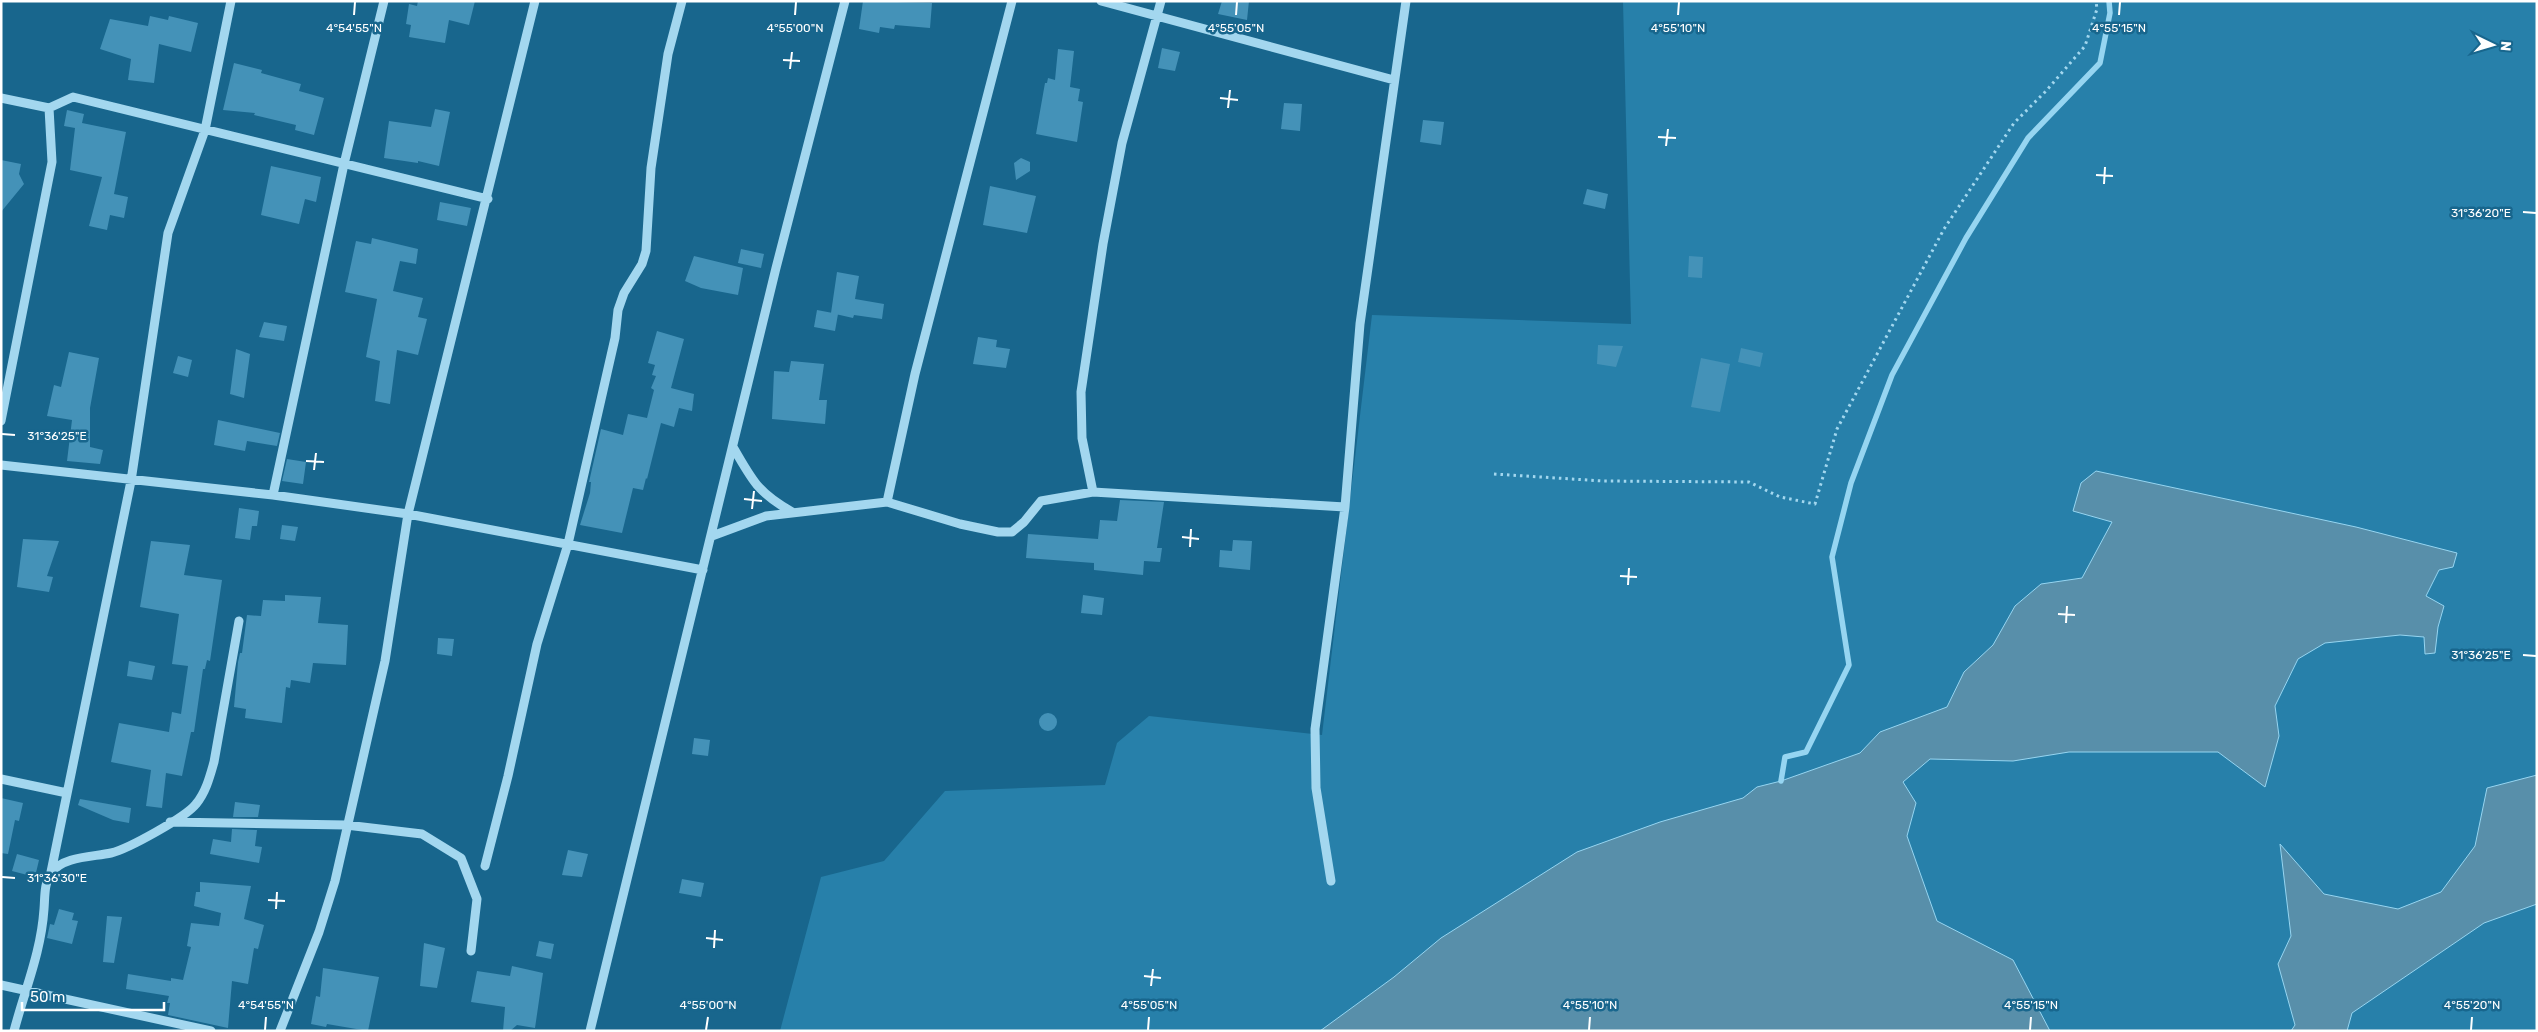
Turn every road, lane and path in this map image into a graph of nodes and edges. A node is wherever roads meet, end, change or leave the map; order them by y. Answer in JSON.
{"nodes":[{"id":1,"x":231,"y":1,"type":"edge"},
{"id":2,"x":384,"y":1,"type":"edge"},
{"id":3,"x":535,"y":1,"type":"edge"},
{"id":4,"x":682,"y":1,"type":"edge"},
{"id":5,"x":845,"y":1,"type":"edge"},
{"id":6,"x":1012,"y":1,"type":"edge"},
{"id":7,"x":1101,"y":1,"type":"edge"},
{"id":8,"x":1161,"y":1,"type":"edge"},
{"id":9,"x":1406,"y":1,"type":"edge"},
{"id":10,"x":2096,"y":1,"type":"edge"},
{"id":11,"x":1157,"y":17,"type":"junction"},
{"id":12,"x":1394,"y":80,"type":"junction"},
{"id":13,"x":1,"y":98,"type":"edge"},
{"id":14,"x":49,"y":108,"type":"junction"},
{"id":15,"x":205,"y":130,"type":"junction"},
{"id":16,"x":344,"y":164,"type":"junction"},
{"id":17,"x":488,"y":199,"type":"junction"},
{"id":18,"x":1,"y":421,"type":"edge"},
{"id":19,"x":733,"y":447,"type":"junction"},
{"id":20,"x":1,"y":465,"type":"edge"},
{"id":21,"x":1494,"y":474,"type":"dead end"},
{"id":22,"x":131,"y":481,"type":"junction"},
{"id":23,"x":1094,"y":492,"type":"junction"},
{"id":24,"x":273,"y":495,"type":"junction"},
{"id":25,"x":887,"y":502,"type":"junction"},
{"id":26,"x":1345,"y":506,"type":"junction"},
{"id":27,"x":792,"y":512,"type":"junction"},
{"id":28,"x":408,"y":514,"type":"junction"},
{"id":29,"x":712,"y":536,"type":"junction"},
{"id":30,"x":568,"y":544,"type":"junction"},
{"id":31,"x":703,"y":570,"type":"junction"},
{"id":32,"x":239,"y":621,"type":"dead end"},
{"id":33,"x":1,"y":779,"type":"edge"},
{"id":34,"x":67,"y":793,"type":"junction"},
{"id":35,"x":170,"y":822,"type":"junction"},
{"id":36,"x":346,"y":825,"type":"junction"},
{"id":37,"x":485,"y":866,"type":"dead end"},
{"id":38,"x":51,"y":872,"type":"junction"},
{"id":39,"x":1331,"y":881,"type":"dead end"},
{"id":40,"x":471,"y":951,"type":"dead end"},
{"id":41,"x":1,"y":985,"type":"edge"},
{"id":42,"x":25,"y":990,"type":"junction"},
{"id":43,"x":208,"y":1030,"type":"edge"},
{"id":44,"x":14,"y":1031,"type":"edge"},
{"id":45,"x":280,"y":1031,"type":"edge"},
{"id":46,"x":590,"y":1031,"type":"edge"}],
"edges":[{"from":1,"to":15,"type":"street"},
{"from":2,"to":16,"type":"street"},
{"from":3,"to":17,"type":"street"},
{"from":4,"to":30,"type":"street"},
{"from":5,"to":19,"type":"street"},
{"from":6,"to":25,"type":"street"},
{"from":7,"to":11,"type":"street"},
{"from":8,"to":11,"type":"street"},
{"from":9,"to":12,"type":"street"},
{"from":10,"to":21,"type":"path"},
{"from":11,"to":12,"type":"street"},
{"from":11,"to":23,"type":"street"},
{"from":12,"to":26,"type":"street"},
{"from":13,"to":14,"type":"street"},
{"from":14,"to":15,"type":"street"},
{"from":14,"to":18,"type":"street"},
{"from":15,"to":16,"type":"street"},
{"from":15,"to":22,"type":"street"},
{"from":16,"to":17,"type":"street"},
{"from":16,"to":24,"type":"street"},
{"from":17,"to":28,"type":"street"},
{"from":19,"to":27,"type":"street"},
{"from":19,"to":29,"type":"street"},
{"from":20,"to":22,"type":"street"},
{"from":22,"to":24,"type":"street"},
{"from":22,"to":34,"type":"street"},
{"from":23,"to":25,"type":"street"},
{"from":23,"to":26,"type":"street"},
{"from":24,"to":28,"type":"street"},
{"from":25,"to":27,"type":"street"},
{"from":26,"to":39,"type":"street"},
{"from":27,"to":29,"type":"street"},
{"from":28,"to":30,"type":"street"},
{"from":28,"to":36,"type":"street"},
{"from":29,"to":31,"type":"street"},
{"from":30,"to":31,"type":"street"},
{"from":30,"to":37,"type":"street"},
{"from":31,"to":46,"type":"street"},
{"from":32,"to":35,"type":"street"},
{"from":33,"to":34,"type":"street"},
{"from":34,"to":38,"type":"street"},
{"from":35,"to":36,"type":"street"},
{"from":35,"to":38,"type":"street"},
{"from":36,"to":40,"type":"street"},
{"from":36,"to":45,"type":"street"},
{"from":38,"to":42,"type":"street"},
{"from":41,"to":42,"type":"street"},
{"from":42,"to":43,"type":"street"},
{"from":42,"to":44,"type":"street"}]}
